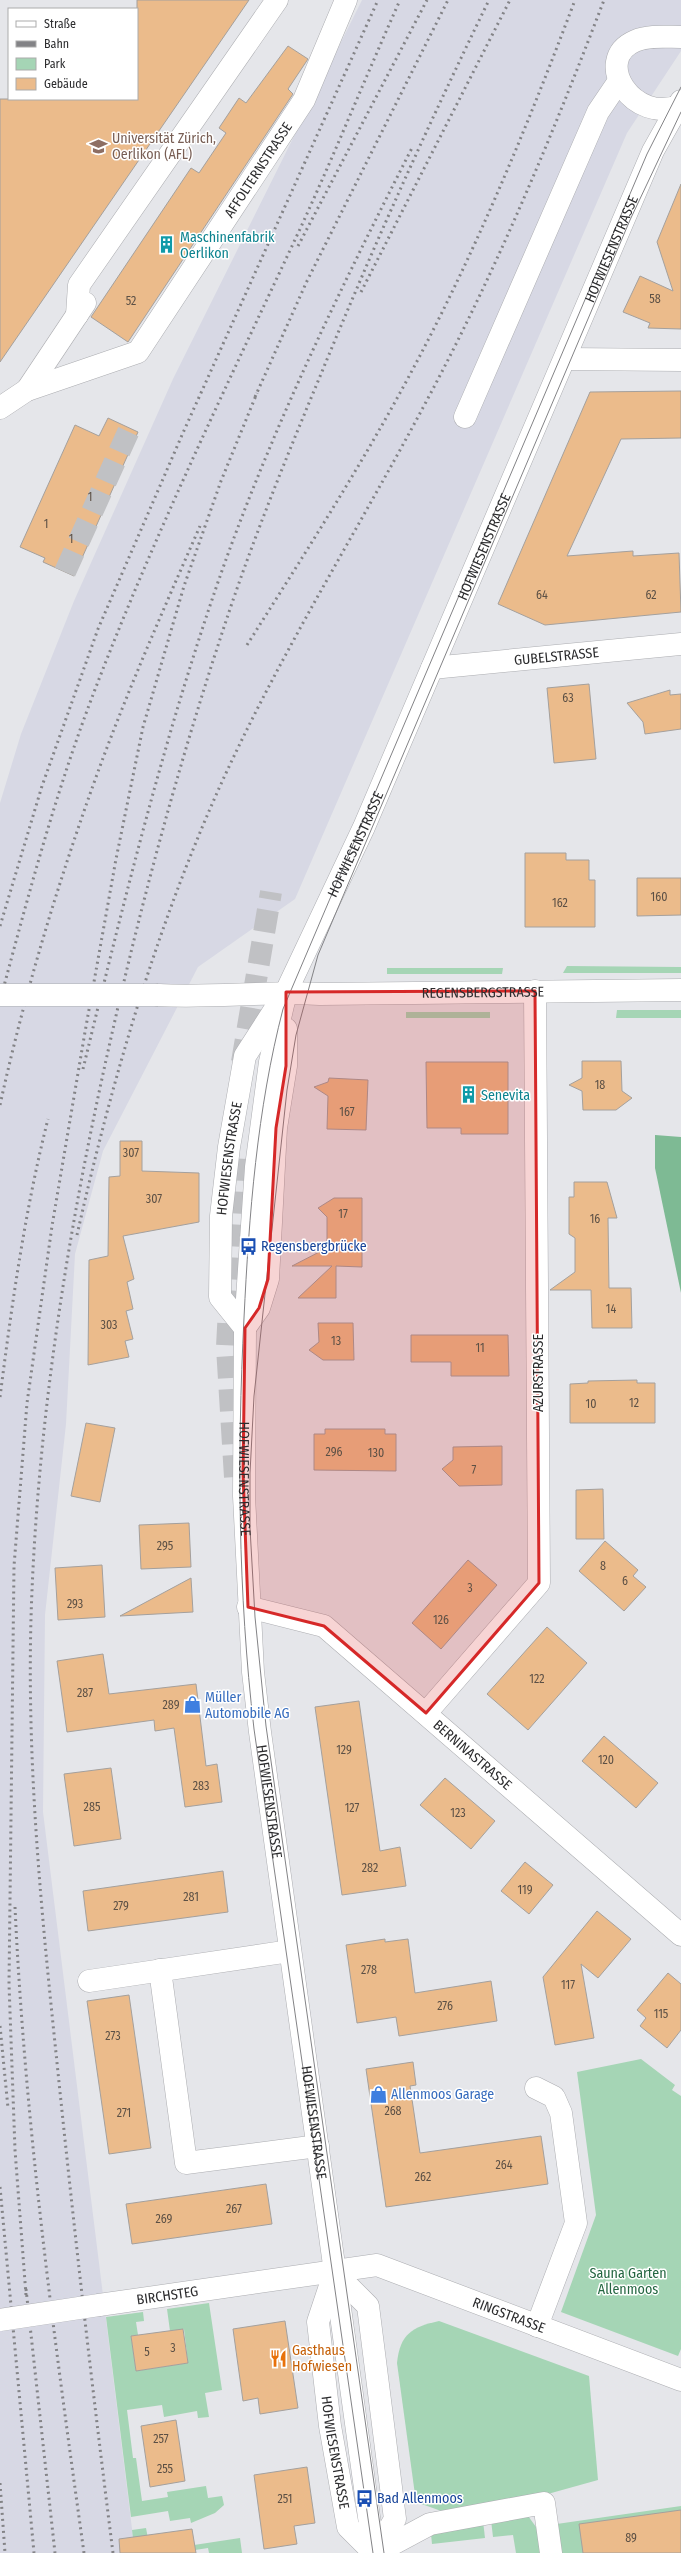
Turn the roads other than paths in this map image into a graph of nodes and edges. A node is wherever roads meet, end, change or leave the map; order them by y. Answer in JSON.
{"nodes":[{"id":1,"x":277,"y":0,"type":"edge"},
{"id":2,"x":346,"y":0,"type":"edge"},
{"id":3,"x":681,"y":37,"type":"edge"},
{"id":4,"x":619,"y":81,"type":"junction"},
{"id":5,"x":680,"y":104,"type":"edge"},
{"id":6,"x":184,"y":158,"type":"dead end"},
{"id":7,"x":77,"y":315,"type":"junction"},
{"id":8,"x":566,"y":359,"type":"junction"},
{"id":9,"x":681,"y":360,"type":"edge"},
{"id":10,"x":27,"y":390,"type":"junction"},
{"id":11,"x":0,"y":408,"type":"edge"},
{"id":12,"x":465,"y":417,"type":"dead end"},
{"id":13,"x":681,"y":644,"type":"edge"},
{"id":14,"x":432,"y":668,"type":"junction"},
{"id":15,"x":681,"y":990,"type":"edge"},
{"id":16,"x":535,"y":991,"type":"junction"},
{"id":17,"x":286,"y":992,"type":"junction"},
{"id":18,"x":0,"y":995,"type":"edge"},
{"id":19,"x":245,"y":1328,"type":"junction"},
{"id":20,"x":248,"y":1607,"type":"junction"},
{"id":21,"x":426,"y":1713,"type":"junction"},
{"id":22,"x":681,"y":1935,"type":"edge"},
{"id":23,"x":290,"y":1951,"type":"junction"},
{"id":24,"x":160,"y":1970,"type":"junction"},
{"id":25,"x":89,"y":1981,"type":"dead end"},
{"id":26,"x":536,"y":2088,"type":"dead end"},
{"id":27,"x":318,"y":2146,"type":"junction"},
{"id":28,"x":334,"y":2272,"type":"junction"},
{"id":29,"x":0,"y":2320,"type":"edge"},
{"id":30,"x":537,"y":2326,"type":"junction"},
{"id":31,"x":681,"y":2380,"type":"edge"},
{"id":32,"x":375,"y":2553,"type":"edge"},
{"id":33,"x":551,"y":2553,"type":"edge"}],
"edges":[{"from":1,"to":7,"type":"street","name":"AFFOLTERNSTRASSE"},
{"from":2,"to":10,"type":"street","name":"AFFOLTERNSTRASSE"},
{"from":3,"to":4,"type":"street"},
{"from":4,"to":5,"type":"street"},
{"from":4,"to":12,"type":"street"},
{"from":5,"to":8,"type":"street","name":"HOFWIESENSTRASSE"},
{"from":6,"to":7,"type":"street"},
{"from":7,"to":10,"type":"street","name":"AFFOLTERNSTRASSE"},
{"from":8,"to":9,"type":"street"},
{"from":8,"to":14,"type":"street","name":"HOFWIESENSTRASSE"},
{"from":10,"to":11,"type":"street","name":"AFFOLTERNSTRASSE"},
{"from":13,"to":14,"type":"street","name":"GUBELSTRASSE"},
{"from":14,"to":17,"type":"street","name":"HOFWIESENSTRASSE"},
{"from":15,"to":16,"type":"street","name":"REGENSBERGSTRASSE"},
{"from":16,"to":17,"type":"street","name":"REGENSBERGSTRASSE"},
{"from":16,"to":21,"type":"street","name":"AZURSTRASSE"},
{"from":17,"to":18,"type":"street","bridge":true},
{"from":17,"to":19,"type":"street","name":"HOFWIESENSTRASSE"},
{"from":17,"to":19,"type":"street","name":"HOFWIESENSTRASSE"},
{"from":19,"to":20,"type":"street","name":"HOFWIESENSTRASSE"},
{"from":20,"to":21,"type":"street","name":"BERNINASTRASSE"},
{"from":20,"to":23,"type":"street","name":"HOFWIESENSTRASSE"},
{"from":21,"to":22,"type":"street","name":"BERNINASTRASSE"},
{"from":23,"to":24,"type":"street"},
{"from":23,"to":27,"type":"street","name":"HOFWIESENSTRASSE"},
{"from":24,"to":25,"type":"street"},
{"from":24,"to":27,"type":"street"},
{"from":26,"to":30,"type":"street"},
{"from":27,"to":28,"type":"street","name":"HOFWIESENSTRASSE"},
{"from":28,"to":29,"type":"street","name":"BIRCHSTEG","bridge":true},
{"from":28,"to":30,"type":"street","name":"RINGSTRASSE"},
{"from":28,"to":32,"type":"street","name":"HOFWIESENSTRASSE"},
{"from":28,"to":32,"type":"street"},
{"from":30,"to":31,"type":"street","name":"RINGSTRASSE"},
{"from":32,"to":33,"type":"street"}]}
